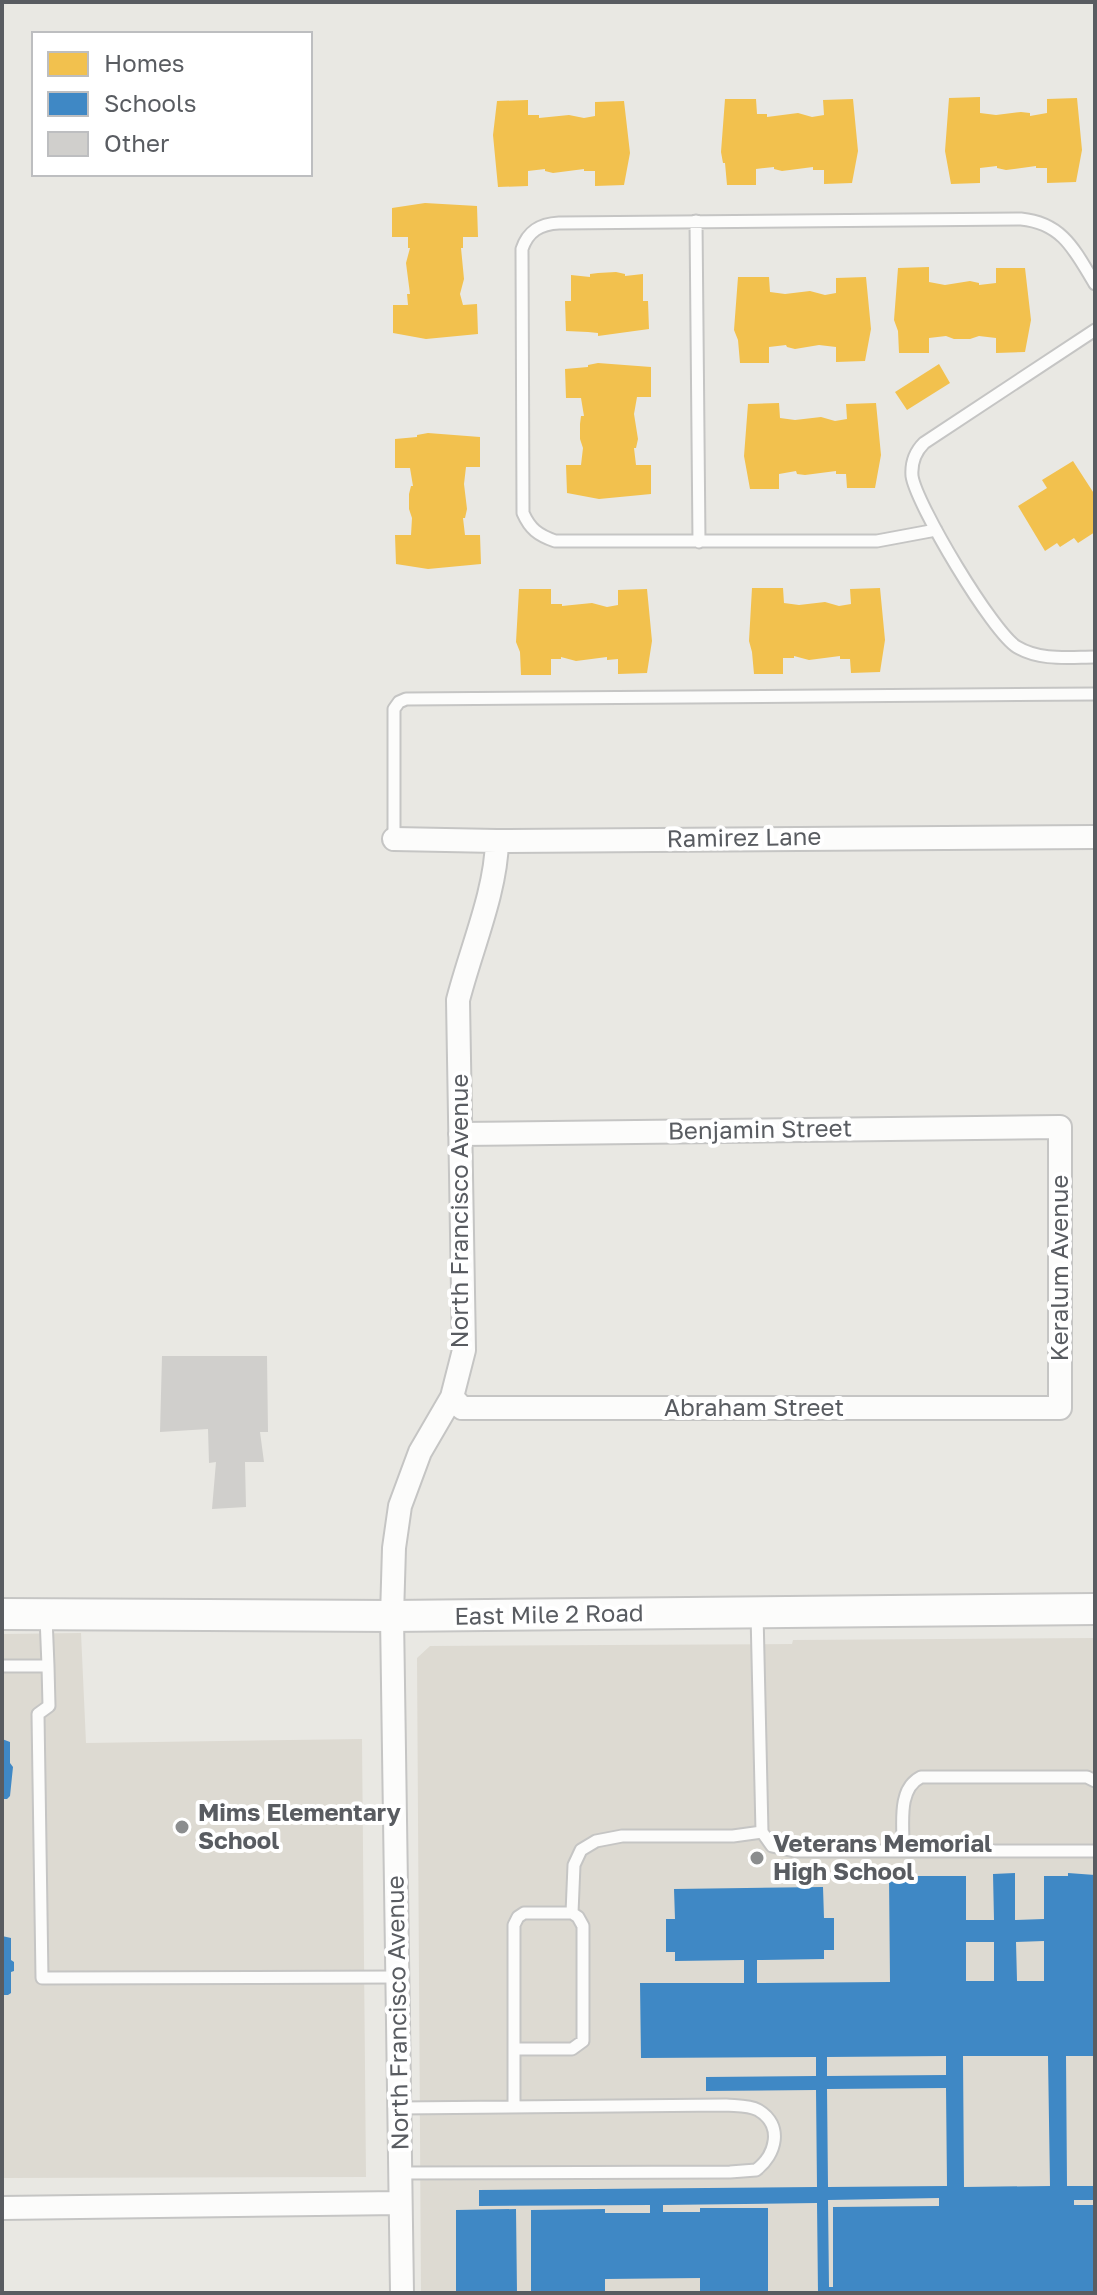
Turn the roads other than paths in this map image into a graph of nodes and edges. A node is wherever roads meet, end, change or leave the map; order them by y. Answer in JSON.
{"nodes":[{"id":1,"x":696,"y":221,"type":"junction"},
{"id":2,"x":1095,"y":284,"type":"edge"},
{"id":3,"x":1095,"y":330,"type":"edge"},
{"id":4,"x":936,"y":530,"type":"junction"},
{"id":5,"x":699,"y":542,"type":"junction"},
{"id":6,"x":1095,"y":657,"type":"edge"},
{"id":7,"x":1095,"y":694,"type":"edge"},
{"id":8,"x":1095,"y":837,"type":"edge"},
{"id":9,"x":394,"y":839,"type":"joint"},
{"id":10,"x":497,"y":841,"type":"junction"},
{"id":11,"x":1060,"y":1127,"type":"joint"},
{"id":12,"x":460,"y":1134,"type":"junction"},
{"id":13,"x":452,"y":1397,"type":"junction"},
{"id":14,"x":1060,"y":1408,"type":"joint"},
{"id":15,"x":1095,"y":1609,"type":"edge"},
{"id":16,"x":757,"y":1613,"type":"junction"},
{"id":17,"x":2,"y":1614,"type":"edge"},
{"id":18,"x":46,"y":1614,"type":"junction"},
{"id":19,"x":392,"y":1616,"type":"junction"},
{"id":20,"x":2,"y":1666,"type":"edge"},
{"id":21,"x":48,"y":1666,"type":"junction"},
{"id":22,"x":1095,"y":1781,"type":"edge"},
{"id":23,"x":762,"y":1832,"type":"junction"},
{"id":24,"x":903,"y":1851,"type":"junction"},
{"id":25,"x":1095,"y":1851,"type":"edge"},
{"id":26,"x":572,"y":1913,"type":"junction"},
{"id":27,"x":397,"y":1977,"type":"junction"},
{"id":28,"x":514,"y":2049,"type":"junction"},
{"id":29,"x":514,"y":2107,"type":"junction"},
{"id":30,"x":399,"y":2108,"type":"junction"},
{"id":31,"x":400,"y":2173,"type":"junction"},
{"id":32,"x":400,"y":2203,"type":"junction"},
{"id":33,"x":2,"y":2208,"type":"edge"},
{"id":34,"x":402,"y":2293,"type":"edge"}],
"edges":[{"from":1,"to":2,"type":"lane"},
{"from":1,"to":5,"type":"lane"},
{"from":1,"to":5,"type":"lane"},
{"from":3,"to":4,"type":"lane"},
{"from":4,"to":5,"type":"lane"},
{"from":4,"to":6,"type":"lane"},
{"from":7,"to":9,"type":"lane"},
{"from":8,"to":10,"type":"street","name":"Ramirez Lane"},
{"from":9,"to":10,"type":"street","name":"Ramirez Lane"},
{"from":10,"to":12,"type":"street","name":"North Francisco Avenue"},
{"from":11,"to":12,"type":"street","name":"Benjamin Street"},
{"from":11,"to":14,"type":"street","name":"Keralum Avenue"},
{"from":12,"to":13,"type":"street","name":"North Francisco Avenue"},
{"from":13,"to":14,"type":"street","name":"Abraham Street"},
{"from":13,"to":19,"type":"street","name":"North Francisco Avenue"},
{"from":15,"to":16,"type":"main road","name":"East Mile 2 Road"},
{"from":16,"to":19,"type":"main road","name":"East Mile 2 Road"},
{"from":16,"to":23,"type":"lane"},
{"from":17,"to":18,"type":"main road","name":"East Mile 2 Road"},
{"from":18,"to":19,"type":"main road","name":"East Mile 2 Road"},
{"from":18,"to":21,"type":"lane"},
{"from":19,"to":27,"type":"street","name":"North Francisco Avenue"},
{"from":20,"to":21,"type":"lane"},
{"from":21,"to":27,"type":"lane"},
{"from":22,"to":24,"type":"lane"},
{"from":23,"to":24,"type":"lane"},
{"from":23,"to":26,"type":"lane"},
{"from":24,"to":25,"type":"lane"},
{"from":26,"to":28,"type":"lane"},
{"from":26,"to":28,"type":"lane"},
{"from":27,"to":30,"type":"street","name":"North Francisco Avenue"},
{"from":28,"to":29,"type":"lane"},
{"from":29,"to":30,"type":"lane"},
{"from":29,"to":31,"type":"lane"},
{"from":30,"to":31,"type":"street","name":"North Francisco Avenue"},
{"from":31,"to":32,"type":"street","name":"North Francisco Avenue"},
{"from":32,"to":33,"type":"street"},
{"from":32,"to":34,"type":"street","name":"North Francisco Avenue"}]}
